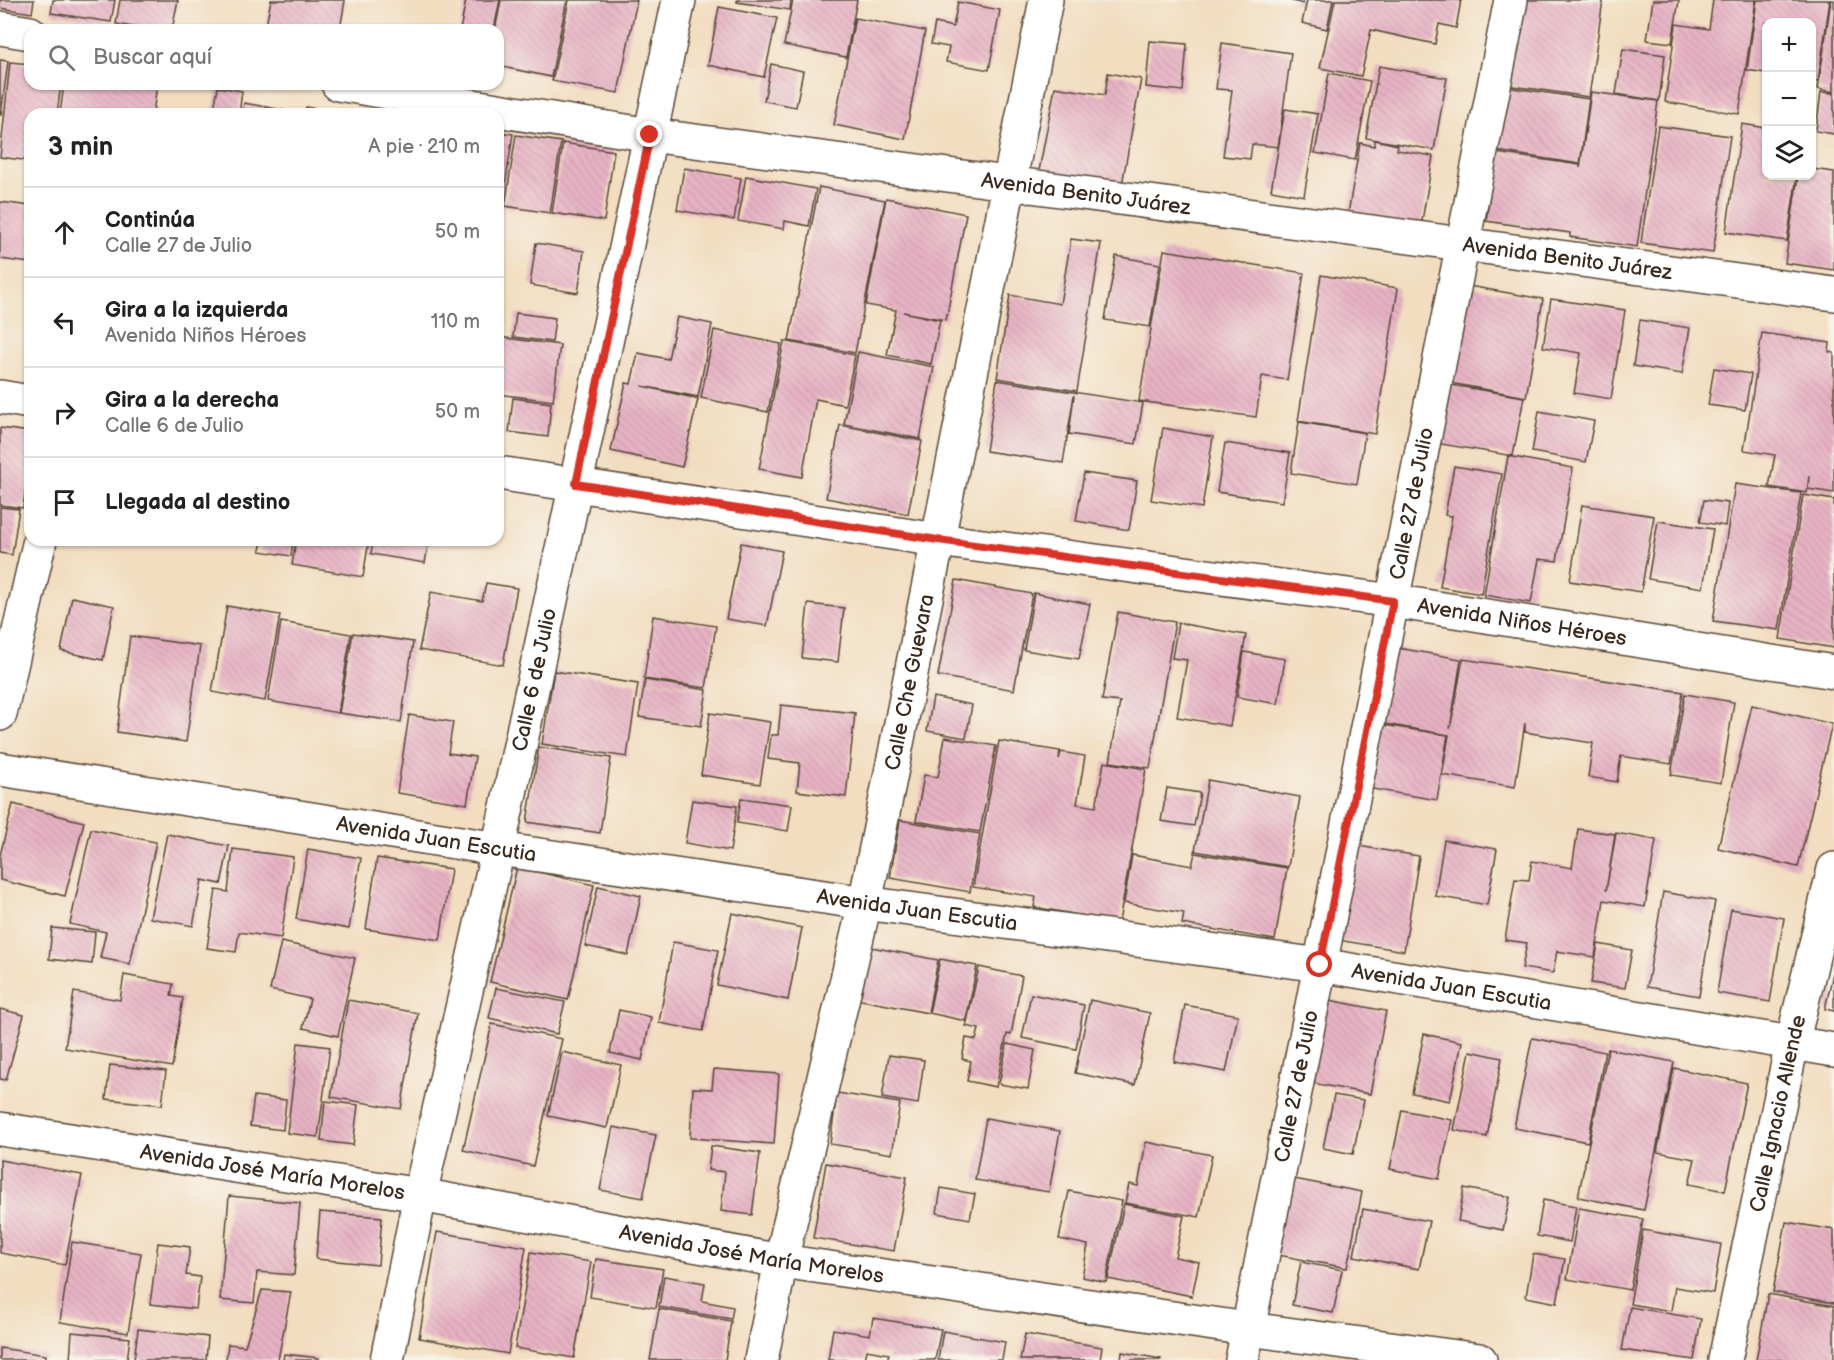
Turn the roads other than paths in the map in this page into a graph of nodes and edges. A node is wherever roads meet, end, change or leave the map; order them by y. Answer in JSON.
{"nodes":[{"id":1,"x":679,"y":0,"type":"edge"},
{"id":2,"x":1046,"y":0,"type":"edge"},
{"id":3,"x":1511,"y":0,"type":"edge"},
{"id":4,"x":0,"y":28,"type":"edge"},
{"id":5,"x":24,"y":32,"type":"edge"},
{"id":6,"x":375,"y":90,"type":"edge"},
{"id":7,"x":485,"y":108,"type":"edge"},
{"id":8,"x":504,"y":111,"type":"edge"},
{"id":9,"x":650,"y":135,"type":"junction"},
{"id":10,"x":1009,"y":185,"type":"junction"},
{"id":11,"x":1462,"y":245,"type":"junction"},
{"id":12,"x":1834,"y":294,"type":"edge"},
{"id":13,"x":0,"y":397,"type":"edge"},
{"id":14,"x":24,"y":401,"type":"edge"},
{"id":15,"x":504,"y":474,"type":"edge"},
{"id":16,"x":576,"y":484,"type":"junction"},
{"id":17,"x":938,"y":540,"type":"junction"},
{"id":18,"x":39,"y":546,"type":"edge"},
{"id":19,"x":1393,"y":601,"type":"junction"},
{"id":20,"x":1834,"y":672,"type":"edge"},
{"id":21,"x":0,"y":714,"type":"edge"},
{"id":22,"x":0,"y":770,"type":"edge"},
{"id":23,"x":498,"y":849,"type":"junction"},
{"id":24,"x":1834,"y":869,"type":"edge"},
{"id":25,"x":864,"y":903,"type":"junction"},
{"id":26,"x":1320,"y":965,"type":"junction"},
{"id":27,"x":1792,"y":1044,"type":"junction"},
{"id":28,"x":1834,"y":1050,"type":"edge"},
{"id":29,"x":13,"y":1132,"type":"edge"},
{"id":30,"x":420,"y":1195,"type":"junction"},
{"id":31,"x":781,"y":1261,"type":"junction"},
{"id":32,"x":1245,"y":1345,"type":"edge"},
{"id":33,"x":387,"y":1360,"type":"edge"},
{"id":34,"x":760,"y":1360,"type":"edge"},
{"id":35,"x":1480,"y":1360,"type":"edge"},
{"id":36,"x":1725,"y":1360,"type":"edge"}],
"edges":[{"from":1,"to":9,"type":"street","name":"Calle 6 de Julio"},
{"from":2,"to":10,"type":"street","name":"Calle Che Guevara"},
{"from":3,"to":11,"type":"street","name":"Calle 27 de Julio"},
{"from":4,"to":5,"type":"street"},
{"from":6,"to":7,"type":"street","name":"Avenida Benito Juárez"},
{"from":8,"to":9,"type":"street","name":"Avenida Benito Juárez"},
{"from":9,"to":10,"type":"street","name":"Avenida Benito Juárez"},
{"from":9,"to":16,"type":"street","name":"Calle 6 de Julio"},
{"from":10,"to":11,"type":"street","name":"Avenida Benito Juárez"},
{"from":10,"to":17,"type":"street","name":"Calle Che Guevara"},
{"from":11,"to":12,"type":"street","name":"Avenida Benito Juárez"},
{"from":11,"to":19,"type":"street","name":"Calle 27 de Julio"},
{"from":13,"to":14,"type":"street"},
{"from":15,"to":16,"type":"street","name":"Avenida Niños Héroes"},
{"from":16,"to":17,"type":"street","name":"Avenida Niños Héroes"},
{"from":16,"to":23,"type":"street","name":"Calle 6 de Julio"},
{"from":17,"to":19,"type":"street","name":"Avenida Niños Héroes"},
{"from":17,"to":25,"type":"street","name":"Calle Che Guevara"},
{"from":18,"to":21,"type":"street"},
{"from":19,"to":20,"type":"street","name":"Avenida Niños Héroes"},
{"from":19,"to":26,"type":"street","name":"Calle 27 de Julio"},
{"from":22,"to":23,"type":"street","name":"Avenida Juan Escutia"},
{"from":23,"to":25,"type":"street","name":"Avenida Juan Escutia"},
{"from":23,"to":30,"type":"street","name":"Calle 6 de Julio"},
{"from":24,"to":27,"type":"street","name":"Calle Ignacio Allende"},
{"from":25,"to":26,"type":"street","name":"Avenida Juan Escutia"},
{"from":25,"to":31,"type":"street","name":"Calle Che Guevara"},
{"from":26,"to":27,"type":"street","name":"Avenida Juan Escutia"},
{"from":26,"to":32,"type":"street","name":"Calle 27 de Julio"},
{"from":27,"to":28,"type":"street","name":"Avenida Juan Escutia"},
{"from":27,"to":36,"type":"street","name":"Calle Ignacio Allende"},
{"from":29,"to":30,"type":"street","name":"Avenida José María Morelos"},
{"from":30,"to":31,"type":"street","name":"Avenida José María Morelos"},
{"from":30,"to":33,"type":"street","name":"Calle 6 de Julio"},
{"from":31,"to":32,"type":"street","name":"Avenida José María Morelos"},
{"from":31,"to":34,"type":"street","name":"Calle Che Guevara"},
{"from":32,"to":35,"type":"street","name":"Avenida José María Morelos"}]}
